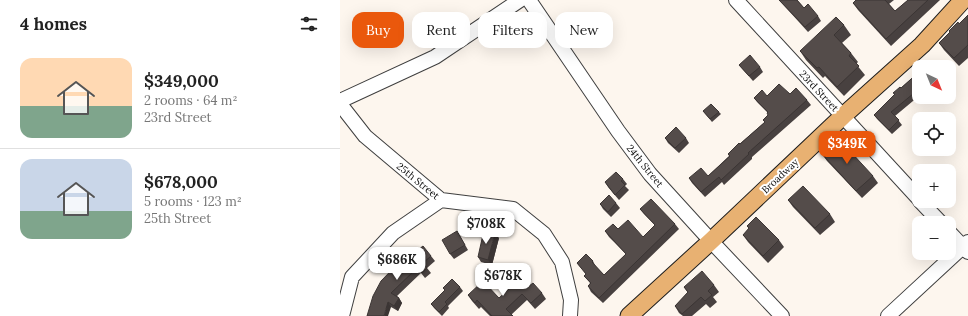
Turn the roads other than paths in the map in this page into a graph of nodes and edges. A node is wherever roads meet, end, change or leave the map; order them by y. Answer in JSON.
{"nodes":[{"id":1,"x":520,"y":0,"type":"edge"},
{"id":2,"x":529,"y":0,"type":"edge"},
{"id":3,"x":736,"y":0,"type":"edge"},
{"id":4,"x":963,"y":0,"type":"edge"},
{"id":5,"x":340,"y":103,"type":"edge"},
{"id":6,"x":843,"y":116,"type":"junction"},
{"id":7,"x":912,"y":191,"type":"edge"},
{"id":8,"x":441,"y":200,"type":"junction"},
{"id":9,"x":927,"y":208,"type":"edge"},
{"id":10,"x":935,"y":216,"type":"edge"},
{"id":11,"x":956,"y":238,"type":"edge"},
{"id":12,"x":711,"y":241,"type":"junction"},
{"id":13,"x":966,"y":247,"type":"edge"},
{"id":14,"x":342,"y":316,"type":"edge"},
{"id":15,"x":570,"y":316,"type":"edge"},
{"id":16,"x":629,"y":316,"type":"edge"},
{"id":17,"x":782,"y":316,"type":"edge"},
{"id":18,"x":888,"y":316,"type":"edge"}],
"edges":[{"from":1,"to":5,"type":"street"},
{"from":2,"to":12,"type":"street","name":"24th Street"},
{"from":3,"to":6,"type":"street","name":"23rd Street"},
{"from":4,"to":6,"type":"main road","name":"Broadway"},
{"from":5,"to":8,"type":"street","name":"25th Street"},
{"from":6,"to":7,"type":"street","name":"23rd Street"},
{"from":6,"to":12,"type":"main road","name":"Broadway"},
{"from":8,"to":14,"type":"street"},
{"from":8,"to":15,"type":"street","name":"25th Street"},
{"from":9,"to":10,"type":"street","name":"23rd Street"},
{"from":11,"to":13,"type":"street"},
{"from":12,"to":16,"type":"main road","name":"Broadway"},
{"from":12,"to":17,"type":"street","name":"24th Street"},
{"from":13,"to":18,"type":"street"}]}
